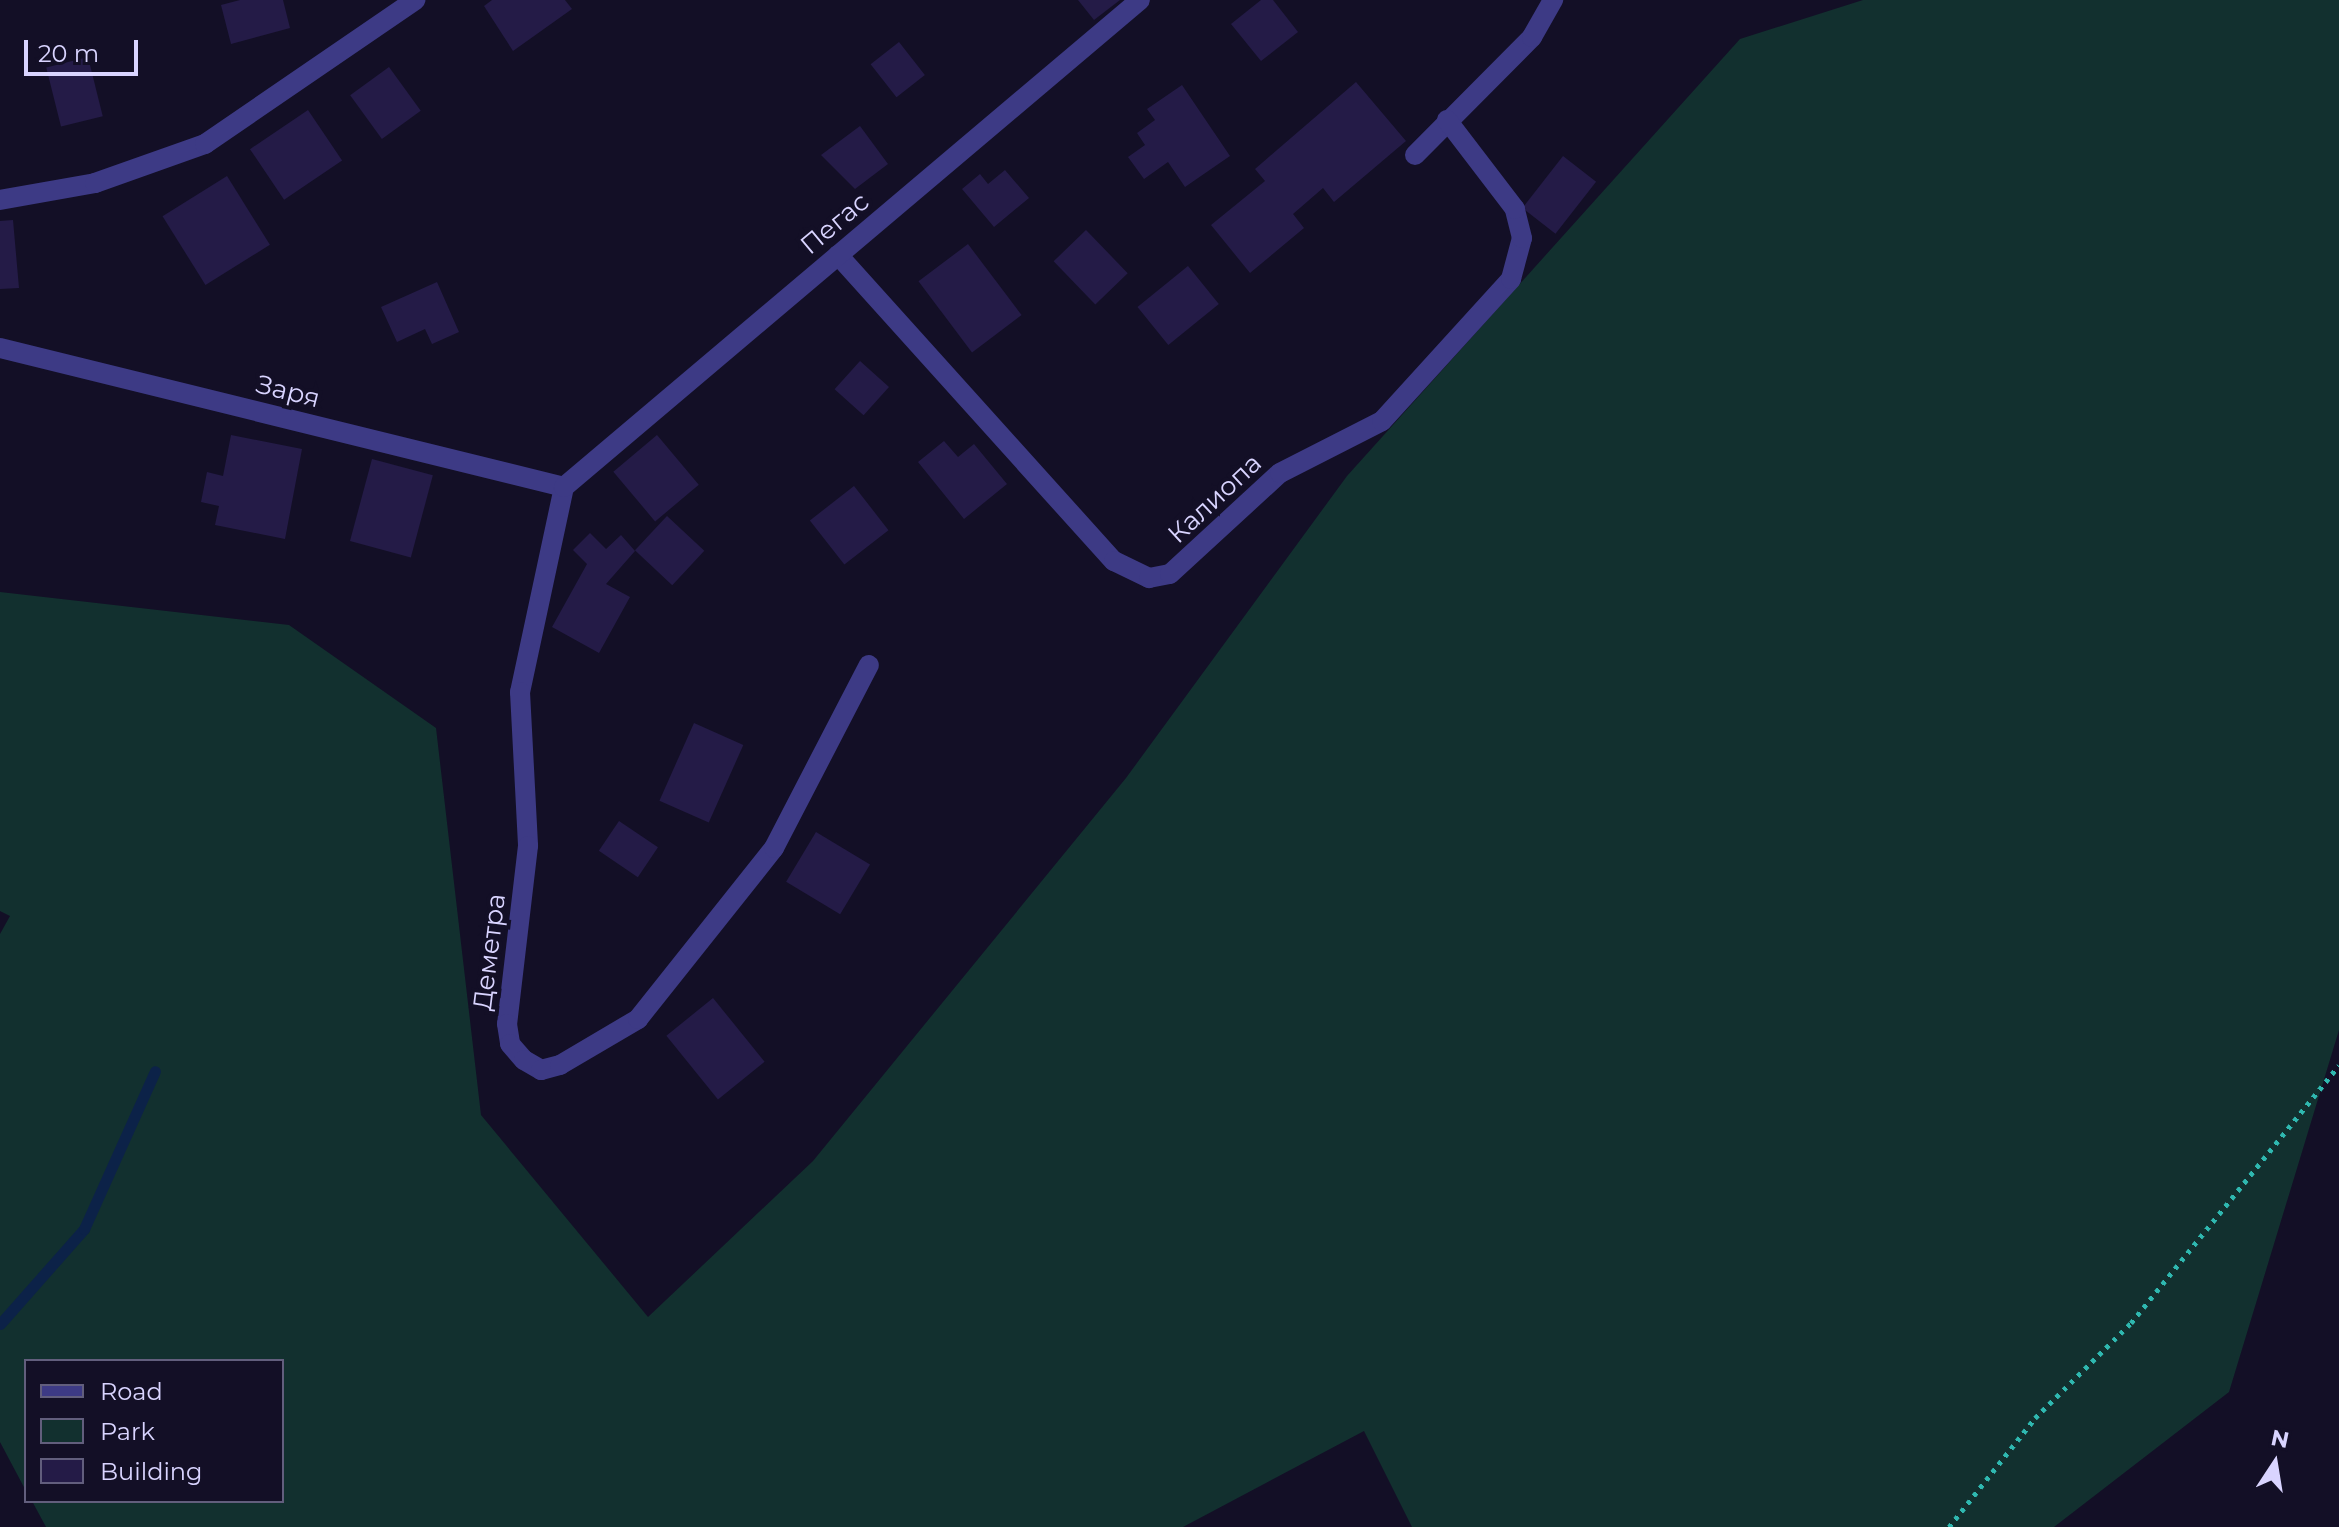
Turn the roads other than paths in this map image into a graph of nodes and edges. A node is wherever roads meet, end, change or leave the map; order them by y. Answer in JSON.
{"nodes":[{"id":1,"x":415,"y":0,"type":"edge"},
{"id":2,"x":1140,"y":0,"type":"edge"},
{"id":3,"x":1553,"y":0,"type":"edge"},
{"id":4,"x":1447,"y":120,"type":"junction"},
{"id":5,"x":1415,"y":155,"type":"dead end"},
{"id":6,"x":0,"y":200,"type":"edge"},
{"id":7,"x":838,"y":255,"type":"junction"},
{"id":8,"x":0,"y":348,"type":"edge"},
{"id":9,"x":564,"y":487,"type":"junction"},
{"id":10,"x":869,"y":665,"type":"dead end"}],
"edges":[{"from":1,"to":6,"type":"street"},
{"from":2,"to":7,"type":"street","name":"Пегас"},
{"from":3,"to":4,"type":"street"},
{"from":4,"to":5,"type":"street"},
{"from":4,"to":7,"type":"street","name":"Калиопа"},
{"from":7,"to":9,"type":"street","name":"Пегас"},
{"from":8,"to":9,"type":"street","name":"Заря"},
{"from":9,"to":10,"type":"street","name":"Деметра"}]}
